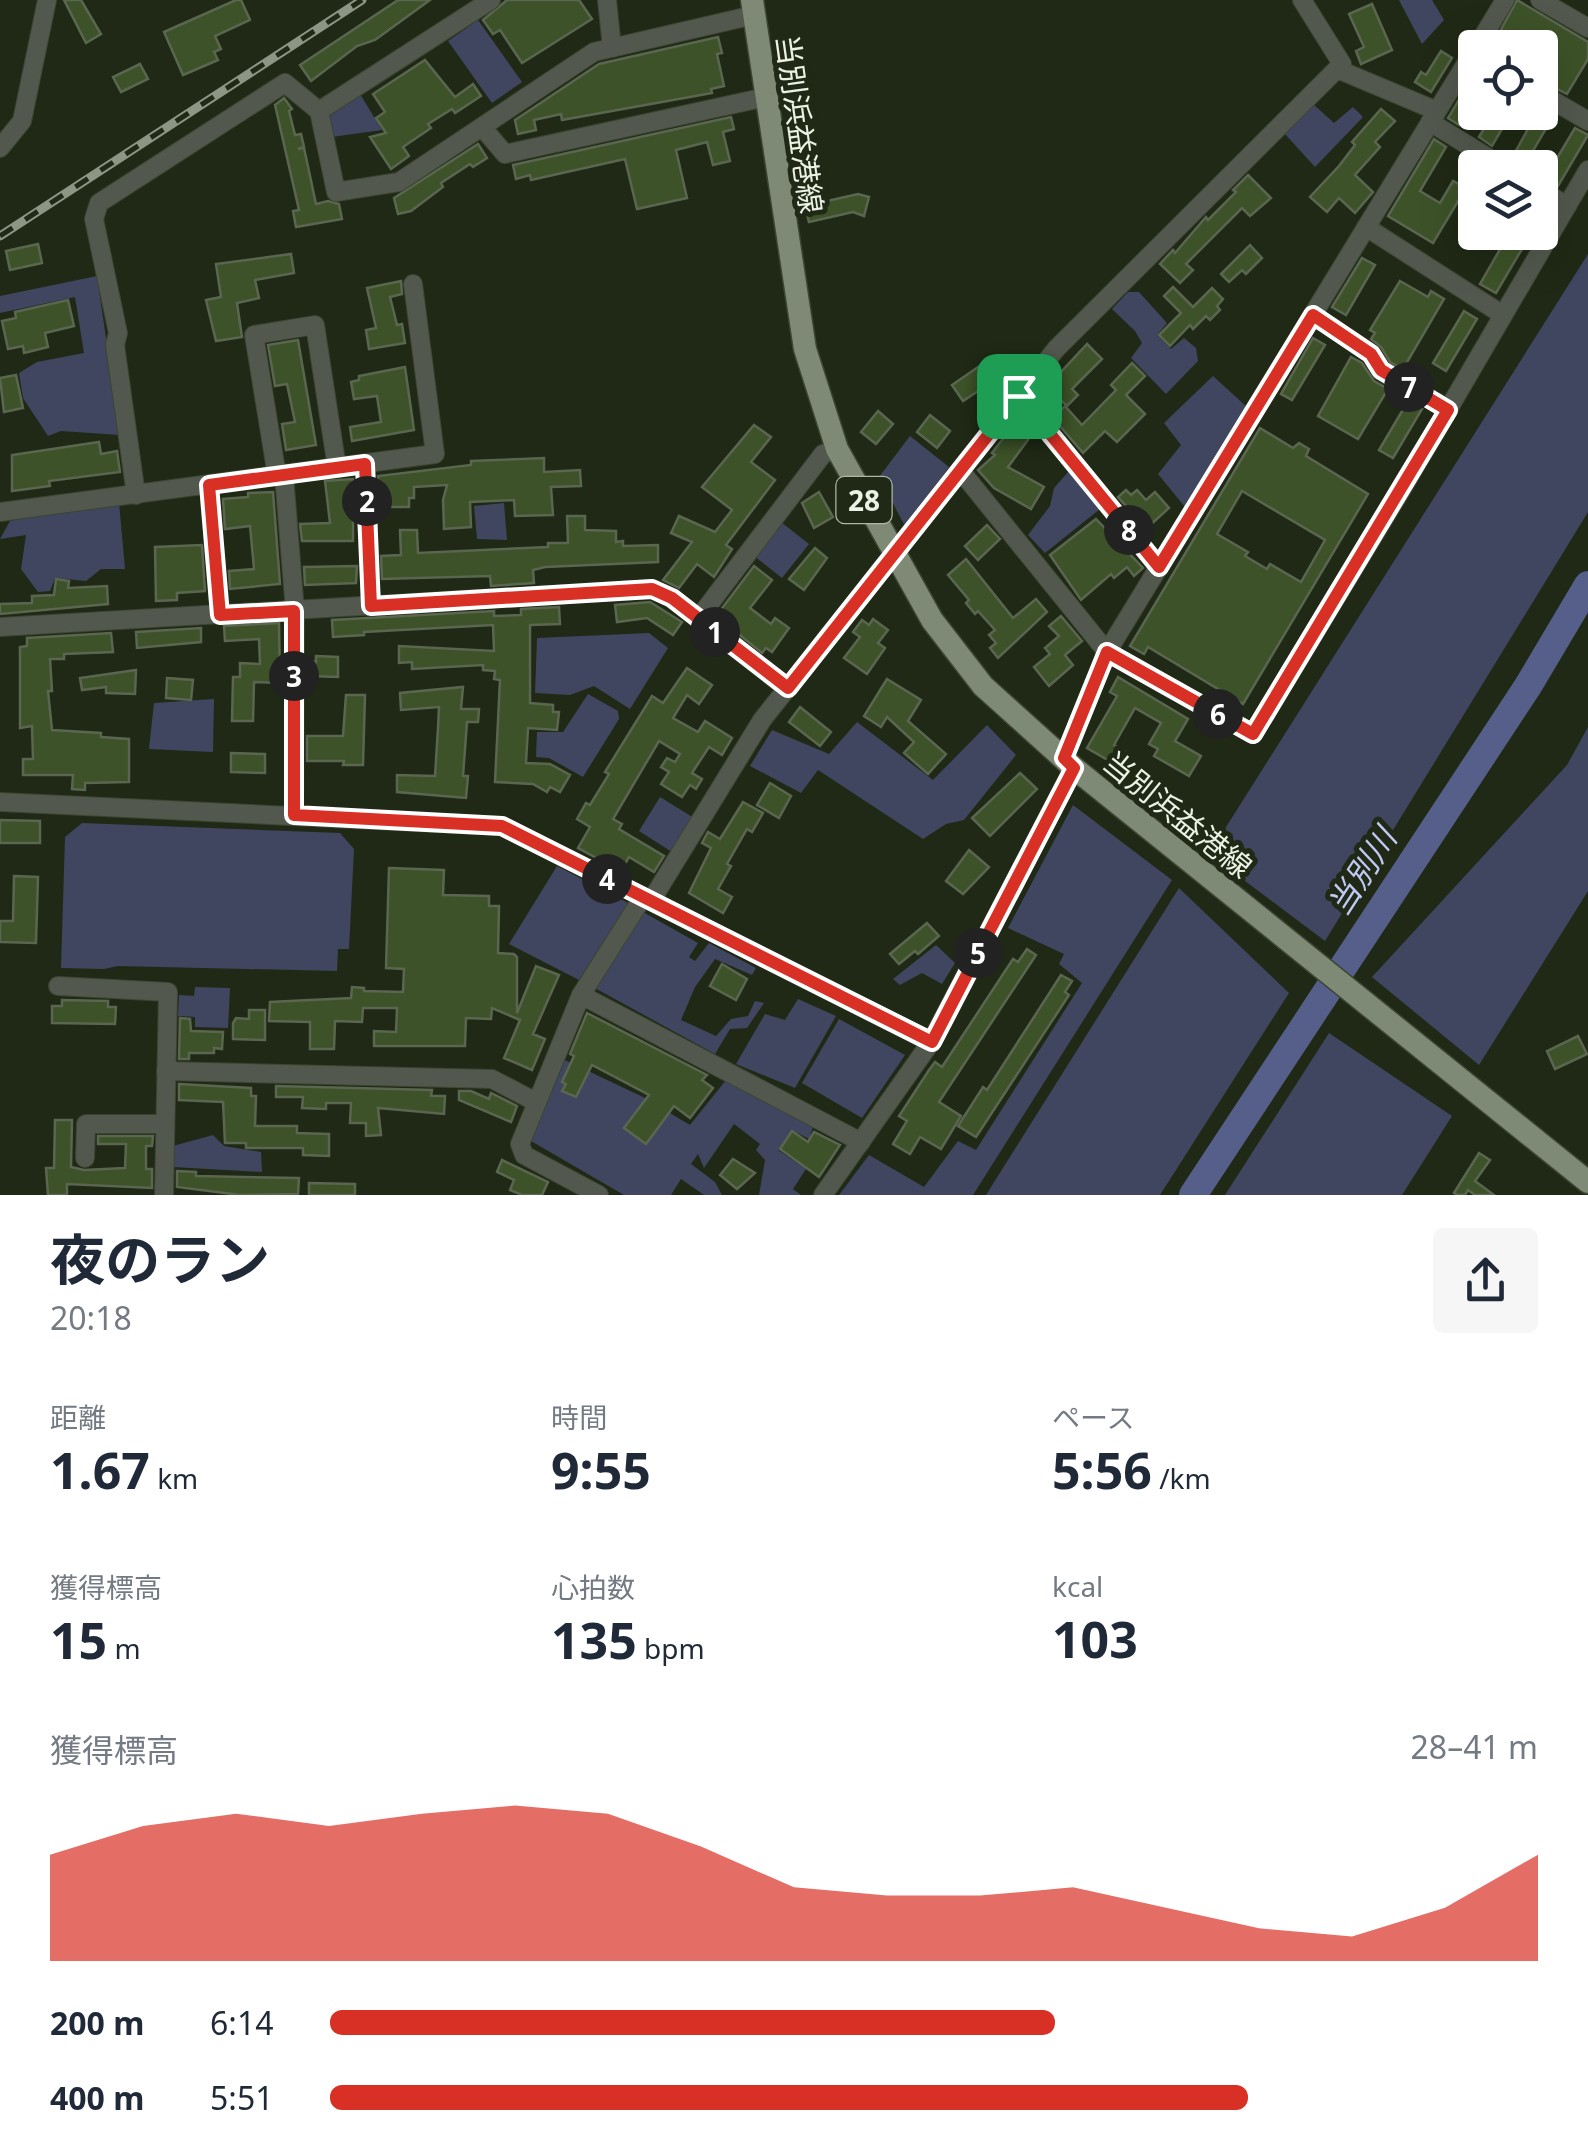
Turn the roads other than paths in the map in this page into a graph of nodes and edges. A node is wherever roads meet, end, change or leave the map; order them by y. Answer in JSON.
{"nodes":[{"id":1,"x":46,"y":0,"type":"edge"},
{"id":2,"x":491,"y":0,"type":"edge"},
{"id":3,"x":607,"y":0,"type":"edge"},
{"id":4,"x":1302,"y":0,"type":"edge"},
{"id":5,"x":1504,"y":0,"type":"edge"},
{"id":6,"x":1540,"y":0,"type":"edge"},
{"id":7,"x":753,"y":8,"type":"edge"},
{"id":8,"x":1588,"y":28,"type":"edge"},
{"id":9,"x":1486,"y":30,"type":"edge"},
{"id":10,"x":612,"y":48,"type":"junction"},
{"id":11,"x":1337,"y":69,"type":"junction"},
{"id":12,"x":1458,"y":77,"type":"edge"},
{"id":13,"x":766,"y":98,"type":"junction"},
{"id":14,"x":1558,"y":104,"type":"edge"},
{"id":15,"x":319,"y":111,"type":"junction"},
{"id":16,"x":1433,"y":117,"type":"junction"},
{"id":17,"x":1588,"y":121,"type":"edge"},
{"id":18,"x":482,"y":126,"type":"junction"},
{"id":19,"x":0,"y":148,"type":"edge"},
{"id":20,"x":1479,"y":150,"type":"edge"},
{"id":21,"x":1588,"y":170,"type":"edge"},
{"id":22,"x":1558,"y":200,"type":"edge"},
{"id":23,"x":1567,"y":206,"type":"junction"},
{"id":24,"x":1366,"y":228,"type":"junction"},
{"id":25,"x":413,"y":284,"type":"dead end"},
{"id":26,"x":1504,"y":314,"type":"junction"},
{"id":27,"x":1313,"y":315,"type":"junction"},
{"id":28,"x":1019,"y":396,"type":"junction"},
{"id":29,"x":1448,"y":410,"type":"junction"},
{"id":30,"x":837,"y":449,"type":"junction"},
{"id":31,"x":365,"y":464,"type":"junction"},
{"id":32,"x":338,"y":468,"type":"junction"},
{"id":33,"x":960,"y":470,"type":"junction"},
{"id":34,"x":280,"y":476,"type":"junction"},
{"id":35,"x":209,"y":485,"type":"junction"},
{"id":36,"x":136,"y":494,"type":"junction"},
{"id":37,"x":0,"y":512,"type":"edge"},
{"id":38,"x":895,"y":552,"type":"junction"},
{"id":39,"x":1159,"y":567,"type":"junction"},
{"id":40,"x":371,"y":606,"type":"junction"},
{"id":41,"x":294,"y":611,"type":"junction"},
{"id":42,"x":220,"y":615,"type":"junction"},
{"id":43,"x":698,"y":618,"type":"junction"},
{"id":44,"x":0,"y":627,"type":"edge"},
{"id":45,"x":1107,"y":652,"type":"junction"},
{"id":46,"x":788,"y":688,"type":"junction"},
{"id":47,"x":1069,"y":763,"type":"junction"},
{"id":48,"x":0,"y":802,"type":"edge"},
{"id":49,"x":294,"y":815,"type":"junction"},
{"id":50,"x":647,"y":899,"type":"junction"},
{"id":51,"x":58,"y":986,"type":"dead end"},
{"id":52,"x":581,"y":996,"type":"junction"},
{"id":53,"x":932,"y":1042,"type":"junction"},
{"id":54,"x":166,"y":1070,"type":"junction"},
{"id":55,"x":536,"y":1102,"type":"junction"},
{"id":56,"x":166,"y":1124,"type":"junction"},
{"id":57,"x":861,"y":1142,"type":"junction"},
{"id":58,"x":85,"y":1158,"type":"dead end"},
{"id":59,"x":1588,"y":1182,"type":"edge"},
{"id":60,"x":164,"y":1195,"type":"edge"},
{"id":61,"x":599,"y":1195,"type":"edge"},
{"id":62,"x":823,"y":1195,"type":"edge"}],
"edges":[{"from":1,"to":19,"type":"street"},
{"from":2,"to":15,"type":"street"},
{"from":3,"to":10,"type":"street"},
{"from":4,"to":11,"type":"street"},
{"from":5,"to":9,"type":"street"},
{"from":6,"to":8,"type":"street"},
{"from":7,"to":10,"type":"street"},
{"from":7,"to":13,"type":"main road","name":"当別浜益港線","number":"28"},
{"from":10,"to":18,"type":"street"},
{"from":11,"to":16,"type":"street"},
{"from":11,"to":28,"type":"street"},
{"from":12,"to":16,"type":"street"},
{"from":13,"to":18,"type":"street"},
{"from":13,"to":30,"type":"main road","name":"当別浜益港線","number":"28"},
{"from":14,"to":17,"type":"street"},
{"from":15,"to":18,"type":"street"},
{"from":15,"to":36,"type":"street"},
{"from":16,"to":20,"type":"street"},
{"from":16,"to":24,"type":"street"},
{"from":21,"to":23,"type":"street"},
{"from":22,"to":23,"type":"street"},
{"from":23,"to":26,"type":"street"},
{"from":24,"to":26,"type":"street"},
{"from":24,"to":27,"type":"street"},
{"from":25,"to":31,"type":"street"},
{"from":26,"to":29,"type":"street"},
{"from":27,"to":29,"type":"street"},
{"from":27,"to":39,"type":"street"},
{"from":28,"to":33,"type":"street"},
{"from":28,"to":39,"type":"street"},
{"from":29,"to":45,"type":"street"},
{"from":30,"to":38,"type":"main road","name":"当別浜益港線","number":"28"},
{"from":30,"to":43,"type":"street"},
{"from":31,"to":32,"type":"street"},
{"from":31,"to":40,"type":"street"},
{"from":32,"to":34,"type":"street"},
{"from":32,"to":34,"type":"street"},
{"from":33,"to":38,"type":"street"},
{"from":33,"to":45,"type":"street"},
{"from":34,"to":35,"type":"street"},
{"from":34,"to":41,"type":"street"},
{"from":35,"to":36,"type":"street"},
{"from":35,"to":42,"type":"street"},
{"from":36,"to":37,"type":"street"},
{"from":38,"to":46,"type":"street"},
{"from":38,"to":47,"type":"main road","name":"当別浜益港線","number":"28"},
{"from":39,"to":45,"type":"street"},
{"from":40,"to":41,"type":"street"},
{"from":40,"to":43,"type":"street"},
{"from":41,"to":42,"type":"street"},
{"from":41,"to":49,"type":"street"},
{"from":42,"to":44,"type":"street"},
{"from":43,"to":46,"type":"street"},
{"from":45,"to":47,"type":"street"},
{"from":46,"to":50,"type":"street"},
{"from":47,"to":53,"type":"street"},
{"from":47,"to":59,"type":"main road","name":"当別浜益港線","number":"28"},
{"from":48,"to":49,"type":"street"},
{"from":49,"to":50,"type":"street"},
{"from":50,"to":52,"type":"street"},
{"from":50,"to":53,"type":"street"},
{"from":51,"to":54,"type":"street"},
{"from":52,"to":55,"type":"street"},
{"from":52,"to":57,"type":"street"},
{"from":53,"to":57,"type":"street"},
{"from":54,"to":55,"type":"street"},
{"from":54,"to":56,"type":"street"},
{"from":55,"to":61,"type":"street"},
{"from":56,"to":58,"type":"street"},
{"from":56,"to":60,"type":"street"},
{"from":57,"to":62,"type":"street"}]}
